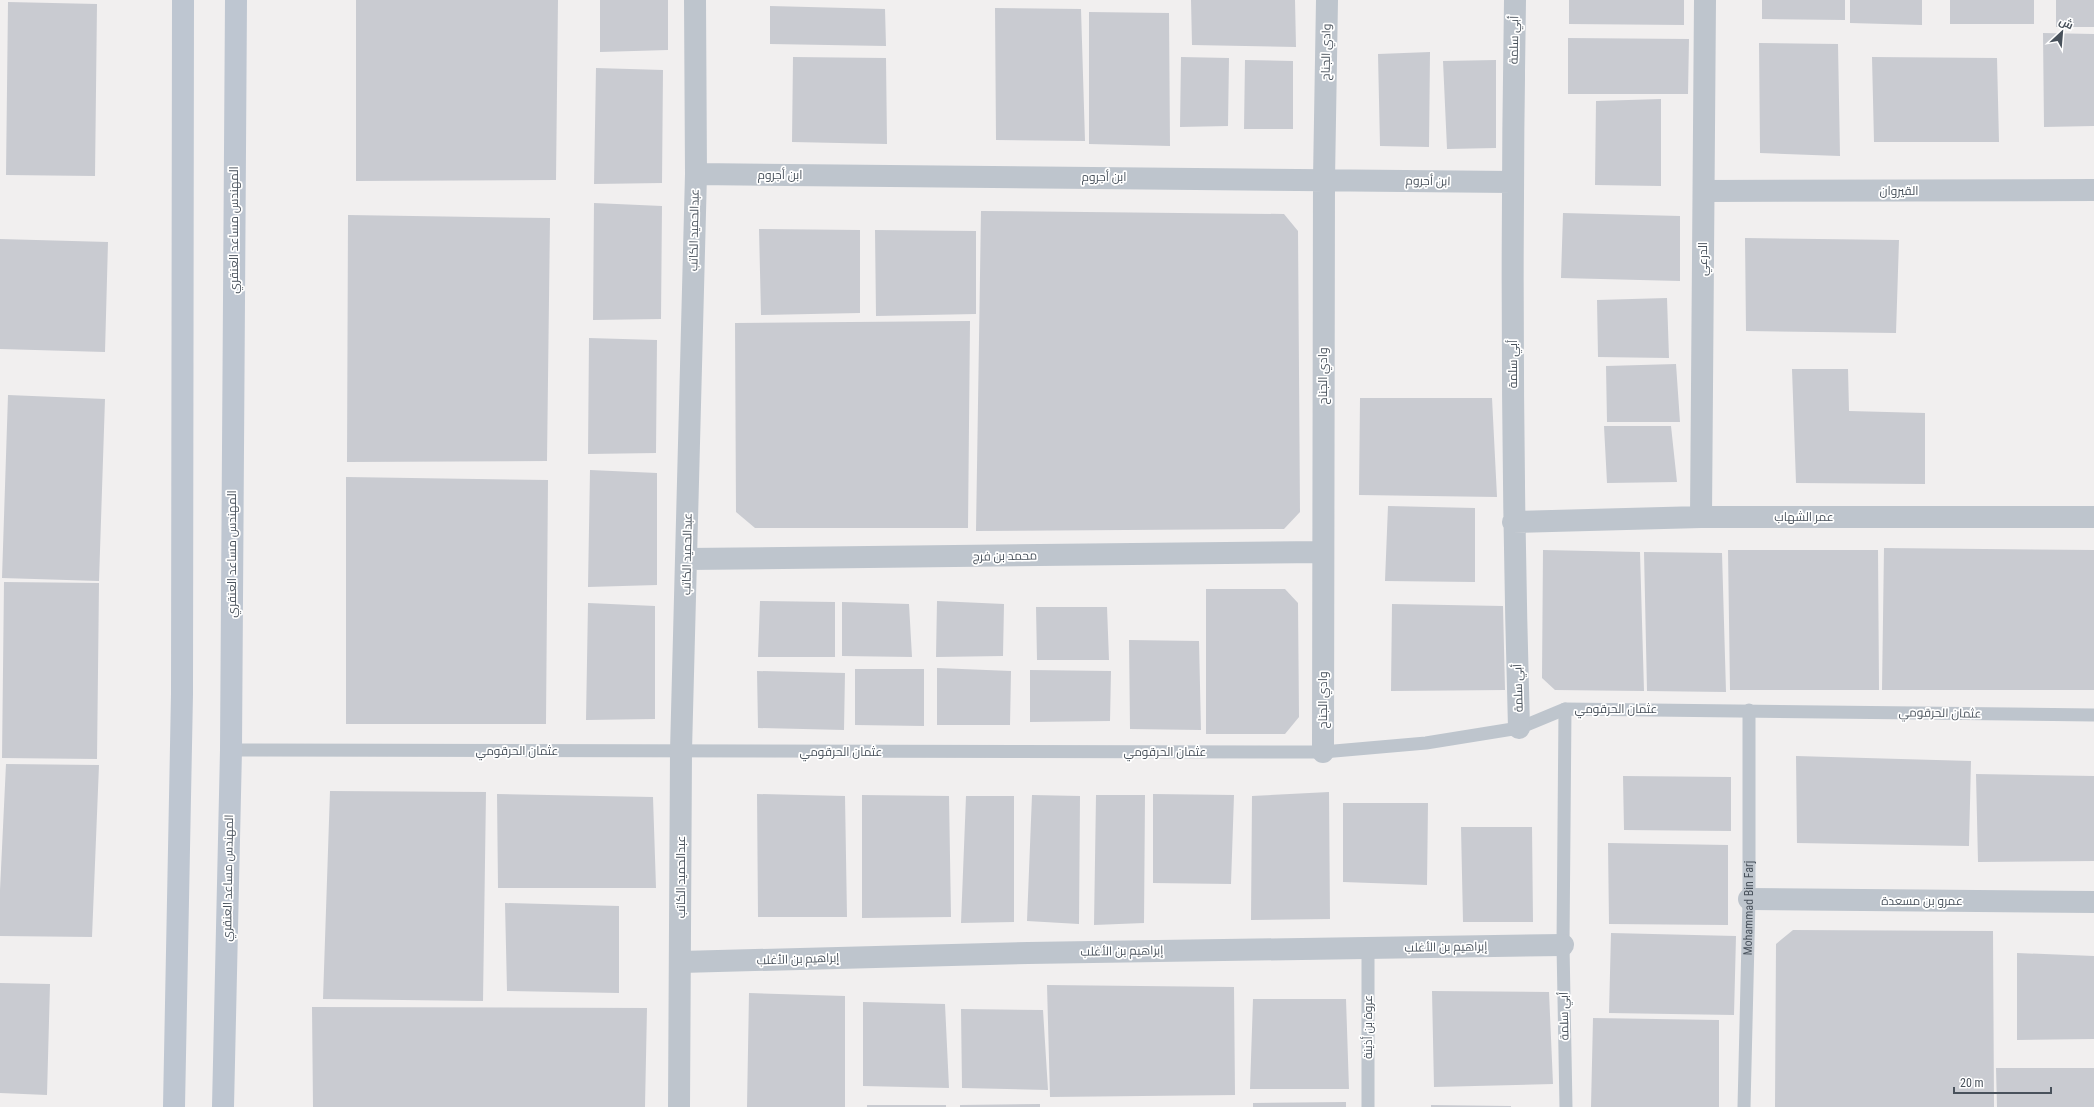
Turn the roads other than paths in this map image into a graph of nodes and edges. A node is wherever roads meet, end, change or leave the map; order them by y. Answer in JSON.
{"nodes":[{"id":1,"x":183,"y":0,"type":"edge"},
{"id":2,"x":236,"y":0,"type":"edge"},
{"id":3,"x":695,"y":0,"type":"edge"},
{"id":4,"x":1327,"y":0,"type":"edge"},
{"id":5,"x":1515,"y":0,"type":"edge"},
{"id":6,"x":1705,"y":0,"type":"edge"},
{"id":7,"x":696,"y":174,"type":"junction"},
{"id":8,"x":1324,"y":179,"type":"junction"},
{"id":9,"x":1512,"y":182,"type":"junction"},
{"id":10,"x":2094,"y":190,"type":"edge"},
{"id":11,"x":1704,"y":192,"type":"junction"},
{"id":12,"x":1701,"y":517,"type":"junction"},
{"id":13,"x":2094,"y":518,"type":"edge"},
{"id":14,"x":1513,"y":522,"type":"junction"},
{"id":15,"x":1322,"y":552,"type":"junction"},
{"id":16,"x":688,"y":559,"type":"junction"},
{"id":17,"x":1565,"y":709,"type":"junction"},
{"id":18,"x":1749,"y":710,"type":"junction"},
{"id":19,"x":2094,"y":715,"type":"edge"},
{"id":20,"x":1519,"y":728,"type":"junction"},
{"id":21,"x":231,"y":750,"type":"junction"},
{"id":22,"x":681,"y":751,"type":"junction"},
{"id":23,"x":1323,"y":752,"type":"junction"},
{"id":24,"x":1749,"y":899,"type":"junction"},
{"id":25,"x":2094,"y":902,"type":"edge"},
{"id":26,"x":1563,"y":945,"type":"junction"},
{"id":27,"x":1368,"y":948,"type":"junction"},
{"id":28,"x":681,"y":962,"type":"junction"},
{"id":29,"x":174,"y":1107,"type":"edge"},
{"id":30,"x":223,"y":1107,"type":"edge"},
{"id":31,"x":679,"y":1107,"type":"edge"},
{"id":32,"x":1368,"y":1107,"type":"edge"},
{"id":33,"x":1566,"y":1107,"type":"edge"},
{"id":34,"x":1744,"y":1107,"type":"edge"}],
"edges":[{"from":1,"to":29,"type":"street"},
{"from":2,"to":21,"type":"street","name":"المهندس مساعد العنقري"},
{"from":3,"to":7,"type":"street","name":"عبدالحميد الكاتب"},
{"from":4,"to":8,"type":"street","name":"وادي الجناح"},
{"from":5,"to":9,"type":"street","name":"أبي سلمة"},
{"from":6,"to":11,"type":"street","name":"الدرعي"},
{"from":7,"to":8,"type":"street","name":"ابن أجروم"},
{"from":7,"to":16,"type":"street","name":"عبدالحميد الكاتب"},
{"from":8,"to":9,"type":"street","name":"ابن أجروم"},
{"from":8,"to":15,"type":"street","name":"وادي الجناح"},
{"from":9,"to":14,"type":"street","name":"أبي سلمة"},
{"from":10,"to":11,"type":"street","name":"القيروان"},
{"from":11,"to":12,"type":"street","name":"الدرعي"},
{"from":12,"to":13,"type":"street","name":"عمر الشهاب"},
{"from":12,"to":14,"type":"street","name":"عمر الشهاب"},
{"from":14,"to":20,"type":"street","name":"أبي سلمة"},
{"from":15,"to":16,"type":"street","name":"محمد بن فرج"},
{"from":15,"to":23,"type":"street","name":"وادي الجناح"},
{"from":16,"to":22,"type":"street","name":"عبدالحميد الكاتب"},
{"from":17,"to":18,"type":"lane","name":"عثمان الحرقومي"},
{"from":17,"to":20,"type":"lane","name":"عثمان الحرقومي"},
{"from":17,"to":26,"type":"lane","name":"أبي سلمة"},
{"from":18,"to":19,"type":"lane","name":"عثمان الحرقومي"},
{"from":18,"to":24,"type":"lane","name":"Mohammad Bin Farj"},
{"from":20,"to":23,"type":"lane","name":"عثمان الحرقومي"},
{"from":21,"to":22,"type":"lane","name":"عثمان الحرقومي"},
{"from":21,"to":30,"type":"street","name":"المهندس مساعد العنقري"},
{"from":22,"to":23,"type":"lane","name":"عثمان الحرقومي"},
{"from":22,"to":28,"type":"street","name":"عبدالحميد الكاتب"},
{"from":24,"to":25,"type":"street","name":"عمرو بن مسعدة"},
{"from":24,"to":34,"type":"lane","name":"Mohammad Bin Farj"},
{"from":26,"to":27,"type":"street","name":"إبراهيم بن الأغلب"},
{"from":26,"to":33,"type":"lane","name":"أبي سلمة"},
{"from":27,"to":28,"type":"street","name":"إبراهيم بن الأغلب"},
{"from":27,"to":32,"type":"lane","name":"عروة بن أذينة"},
{"from":28,"to":31,"type":"street","name":"عبدالحميد الكاتب"}]}
